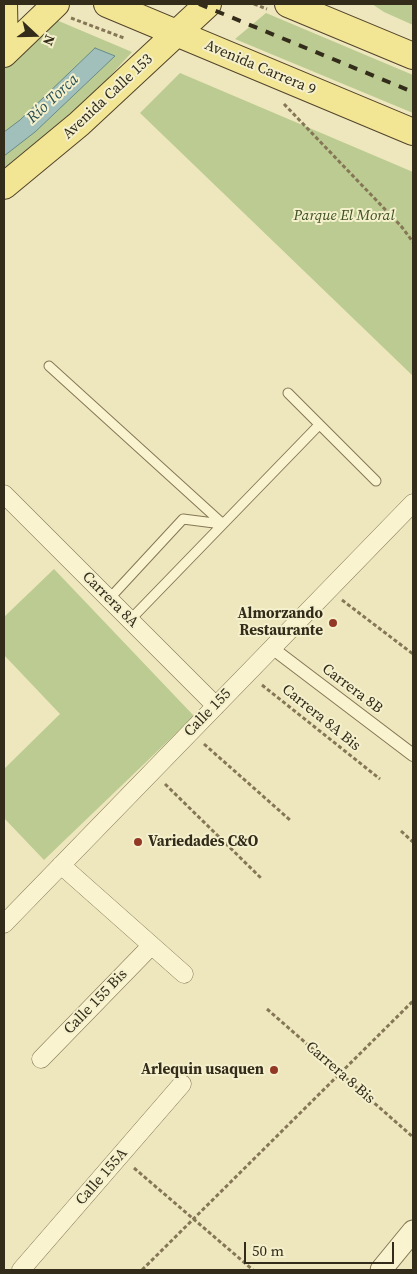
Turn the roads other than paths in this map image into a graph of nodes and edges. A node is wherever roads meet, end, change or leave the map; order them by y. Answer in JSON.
{"nodes":[{"id":1,"x":4,"y":4,"type":"edge"},
{"id":2,"x":208,"y":4,"type":"edge"},
{"id":3,"x":288,"y":4,"type":"edge"},
{"id":4,"x":330,"y":4,"type":"edge"},
{"id":5,"x":53,"y":7,"type":"edge"},
{"id":6,"x":114,"y":7,"type":"edge"},
{"id":7,"x":346,"y":26,"type":"junction"},
{"id":8,"x":168,"y":29,"type":"junction"},
{"id":9,"x":4,"y":54,"type":"edge"},
{"id":10,"x":413,"y":56,"type":"edge"},
{"id":11,"x":413,"y":132,"type":"edge"},
{"id":12,"x":4,"y":186,"type":"edge"},
{"id":13,"x":49,"y":366,"type":"dead end"},
{"id":14,"x":288,"y":393,"type":"dead end"},
{"id":15,"x":319,"y":425,"type":"junction"},
{"id":16,"x":376,"y":482,"type":"dead end"},
{"id":17,"x":4,"y":494,"type":"edge"},
{"id":18,"x":413,"y":503,"type":"edge"},
{"id":19,"x":222,"y":524,"type":"junction"},
{"id":20,"x":109,"y":599,"type":"junction"},
{"id":21,"x":130,"y":620,"type":"junction"},
{"id":22,"x":272,"y":648,"type":"junction"},
{"id":23,"x":216,"y":706,"type":"junction"},
{"id":24,"x":413,"y":756,"type":"edge"},
{"id":25,"x":61,"y":865,"type":"junction"},
{"id":26,"x":4,"y":924,"type":"edge"},
{"id":27,"x":151,"y":946,"type":"junction"},
{"id":28,"x":184,"y":974,"type":"dead end"},
{"id":29,"x":41,"y":1059,"type":"dead end"},
{"id":30,"x":182,"y":1084,"type":"dead end"},
{"id":31,"x":413,"y":1231,"type":"edge"},
{"id":32,"x":21,"y":1270,"type":"edge"},
{"id":33,"x":380,"y":1270,"type":"edge"}],
"edges":[{"from":1,"to":9,"type":"main road"},
{"from":2,"to":8,"type":"main road","name":"Avenida Calle 153"},
{"from":3,"to":7,"type":"main road"},
{"from":4,"to":7,"type":"main road"},
{"from":5,"to":9,"type":"main road"},
{"from":6,"to":8,"type":"main road","name":"Avenida Carrera 9"},
{"from":7,"to":10,"type":"main road"},
{"from":8,"to":11,"type":"main road","name":"Avenida Carrera 9"},
{"from":8,"to":12,"type":"main road","name":"Avenida Calle 153"},
{"from":13,"to":19,"type":"lane"},
{"from":14,"to":15,"type":"lane"},
{"from":15,"to":16,"type":"lane"},
{"from":15,"to":19,"type":"lane"},
{"from":17,"to":20,"type":"street","name":"Carrera 8A"},
{"from":18,"to":22,"type":"street","name":"Calle 155"},
{"from":19,"to":20,"type":"lane"},
{"from":19,"to":21,"type":"lane"},
{"from":20,"to":21,"type":"street","name":"Carrera 8A"},
{"from":21,"to":23,"type":"street","name":"Carrera 8A"},
{"from":22,"to":23,"type":"street","name":"Calle 155"},
{"from":22,"to":24,"type":"street","name":"Carrera 8B"},
{"from":23,"to":25,"type":"street","name":"Calle 155"},
{"from":25,"to":26,"type":"street","name":"Calle 155"},
{"from":25,"to":27,"type":"street"},
{"from":27,"to":28,"type":"street"},
{"from":27,"to":29,"type":"street","name":"Calle 155 Bis"},
{"from":30,"to":32,"type":"street","name":"Calle 155A"},
{"from":31,"to":33,"type":"street"}]}
